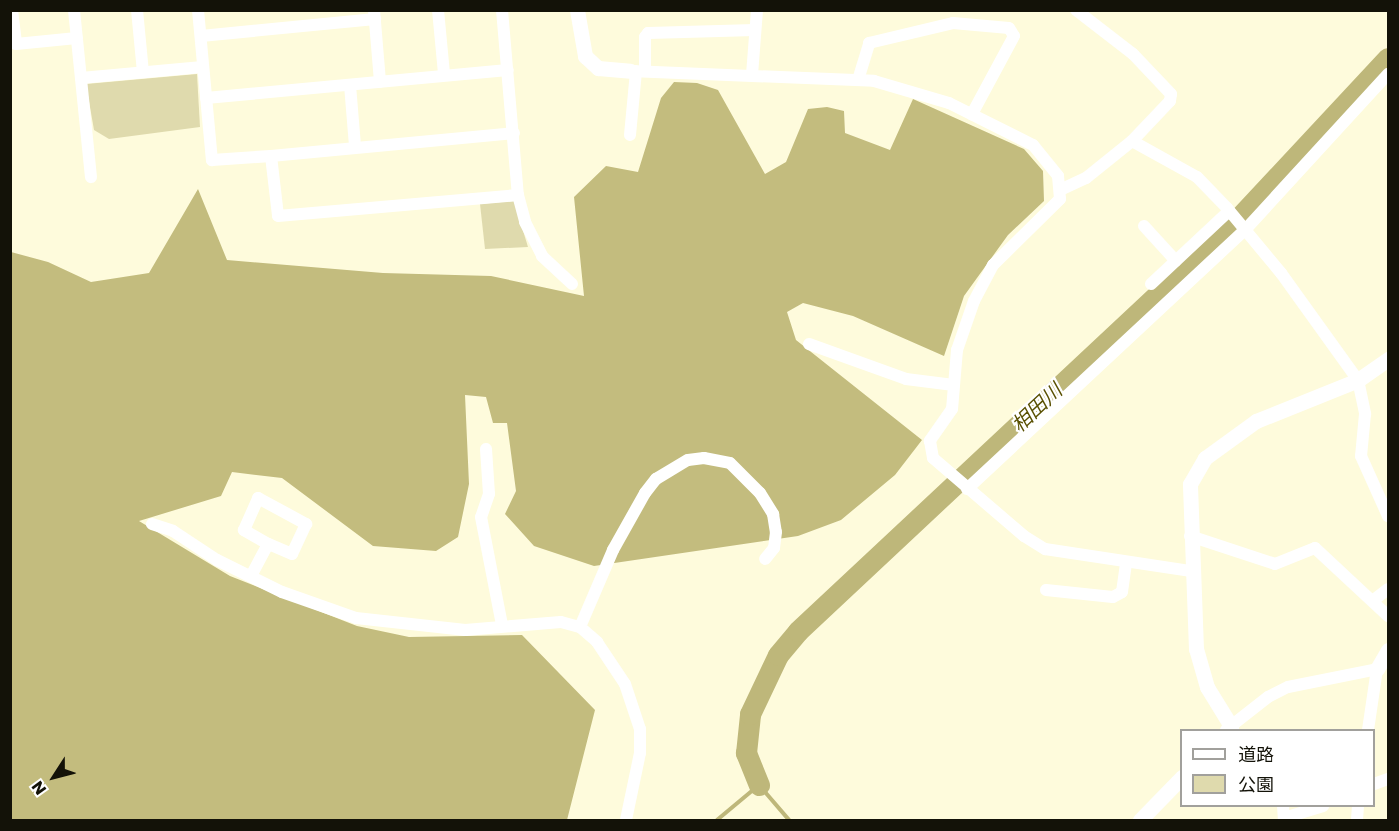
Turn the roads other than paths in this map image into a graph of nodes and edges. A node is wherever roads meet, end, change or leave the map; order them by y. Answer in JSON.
{"nodes":[{"id":1,"x":12,"y":10,"type":"edge"},
{"id":2,"x":74,"y":10,"type":"edge"},
{"id":3,"x":137,"y":10,"type":"edge"},
{"id":4,"x":198,"y":10,"type":"edge"},
{"id":5,"x":438,"y":10,"type":"edge"},
{"id":6,"x":502,"y":10,"type":"edge"},
{"id":7,"x":578,"y":10,"type":"edge"},
{"id":8,"x":757,"y":10,"type":"edge"},
{"id":9,"x":1076,"y":10,"type":"edge"},
{"id":10,"x":375,"y":15,"type":"edge"},
{"id":11,"x":756,"y":30,"type":"junction"},
{"id":12,"x":201,"y":36,"type":"junction"},
{"id":13,"x":77,"y":38,"type":"junction"},
{"id":14,"x":203,"y":68,"type":"junction"},
{"id":15,"x":508,"y":70,"type":"junction"},
{"id":16,"x":637,"y":71,"type":"junction"},
{"id":17,"x":143,"y":72,"type":"junction"},
{"id":18,"x":444,"y":74,"type":"junction"},
{"id":19,"x":1389,"y":74,"type":"edge"},
{"id":20,"x":752,"y":75,"type":"junction"},
{"id":21,"x":81,"y":78,"type":"junction"},
{"id":22,"x":858,"y":80,"type":"junction"},
{"id":23,"x":380,"y":82,"type":"junction"},
{"id":24,"x":350,"y":85,"type":"junction"},
{"id":25,"x":206,"y":98,"type":"junction"},
{"id":26,"x":972,"y":114,"type":"junction"},
{"id":27,"x":514,"y":133,"type":"junction"},
{"id":28,"x":630,"y":135,"type":"dead end"},
{"id":29,"x":1132,"y":141,"type":"junction"},
{"id":30,"x":355,"y":146,"type":"junction"},
{"id":31,"x":272,"y":156,"type":"junction"},
{"id":32,"x":91,"y":177,"type":"dead end"},
{"id":33,"x":1060,"y":190,"type":"junction"},
{"id":34,"x":518,"y":195,"type":"junction"},
{"id":35,"x":1231,"y":213,"type":"junction"},
{"id":36,"x":1144,"y":226,"type":"dead end"},
{"id":37,"x":1244,"y":228,"type":"junction"},
{"id":38,"x":1176,"y":261,"type":"junction"},
{"id":39,"x":572,"y":284,"type":"dead end"},
{"id":40,"x":1151,"y":284,"type":"dead end"},
{"id":41,"x":809,"y":344,"type":"dead end"},
{"id":42,"x":1389,"y":359,"type":"edge"},
{"id":43,"x":1358,"y":380,"type":"junction"},
{"id":44,"x":954,"y":385,"type":"junction"},
{"id":45,"x":486,"y":449,"type":"dead end"},
{"id":46,"x":965,"y":487,"type":"junction"},
{"id":47,"x":1389,"y":516,"type":"edge"},
{"id":48,"x":152,"y":524,"type":"dead end"},
{"id":49,"x":1190,"y":536,"type":"junction"},
{"id":50,"x":268,"y":544,"type":"junction"},
{"id":51,"x":765,"y":559,"type":"dead end"},
{"id":52,"x":1126,"y":563,"type":"junction"},
{"id":53,"x":1191,"y":571,"type":"junction"},
{"id":54,"x":251,"y":576,"type":"junction"},
{"id":55,"x":1389,"y":589,"type":"edge"},
{"id":56,"x":1046,"y":590,"type":"dead end"},
{"id":57,"x":1375,"y":599,"type":"junction"},
{"id":58,"x":1389,"y":616,"type":"edge"},
{"id":59,"x":502,"y":626,"type":"junction"},
{"id":60,"x":580,"y":627,"type":"junction"},
{"id":61,"x":1389,"y":650,"type":"edge"},
{"id":62,"x":1377,"y":669,"type":"junction"},
{"id":63,"x":1232,"y":726,"type":"edge"},
{"id":64,"x":1368,"y":729,"type":"edge"},
{"id":65,"x":1180,"y":779,"type":"edge"},
{"id":66,"x":1318,"y":807,"type":"edge"},
{"id":67,"x":1284,"y":814,"type":"edge"},
{"id":68,"x":626,"y":820,"type":"edge"},
{"id":69,"x":1140,"y":820,"type":"edge"}],
"edges":[{"from":1,"to":13,"type":"street"},
{"from":2,"to":13,"type":"street"},
{"from":3,"to":17,"type":"street"},
{"from":4,"to":12,"type":"street"},
{"from":5,"to":18,"type":"street"},
{"from":6,"to":15,"type":"street"},
{"from":7,"to":16,"type":"street"},
{"from":8,"to":11,"type":"street"},
{"from":9,"to":29,"type":"street"},
{"from":10,"to":12,"type":"street"},
{"from":10,"to":23,"type":"street"},
{"from":11,"to":16,"type":"street"},
{"from":11,"to":20,"type":"street"},
{"from":12,"to":14,"type":"street"},
{"from":13,"to":21,"type":"street"},
{"from":14,"to":17,"type":"street"},
{"from":14,"to":25,"type":"street"},
{"from":15,"to":18,"type":"street"},
{"from":15,"to":27,"type":"street"},
{"from":16,"to":20,"type":"street"},
{"from":16,"to":28,"type":"street"},
{"from":17,"to":21,"type":"street"},
{"from":18,"to":23,"type":"street"},
{"from":19,"to":37,"type":"street"},
{"from":20,"to":22,"type":"street"},
{"from":21,"to":32,"type":"street"},
{"from":22,"to":26,"type":"street"},
{"from":22,"to":26,"type":"street"},
{"from":23,"to":24,"type":"street"},
{"from":24,"to":25,"type":"street"},
{"from":24,"to":30,"type":"street"},
{"from":25,"to":31,"type":"street"},
{"from":26,"to":33,"type":"street"},
{"from":27,"to":30,"type":"street"},
{"from":27,"to":34,"type":"street"},
{"from":29,"to":33,"type":"street"},
{"from":29,"to":35,"type":"street"},
{"from":30,"to":31,"type":"street"},
{"from":31,"to":34,"type":"street"},
{"from":33,"to":44,"type":"street"},
{"from":34,"to":39,"type":"street"},
{"from":35,"to":37,"type":"street"},
{"from":35,"to":38,"type":"street"},
{"from":36,"to":38,"type":"street"},
{"from":37,"to":43,"type":"street"},
{"from":37,"to":46,"type":"street"},
{"from":38,"to":40,"type":"street"},
{"from":41,"to":44,"type":"street"},
{"from":42,"to":43,"type":"street"},
{"from":43,"to":47,"type":"street"},
{"from":43,"to":49,"type":"street"},
{"from":44,"to":46,"type":"street"},
{"from":45,"to":59,"type":"street"},
{"from":46,"to":52,"type":"street"},
{"from":48,"to":54,"type":"street"},
{"from":49,"to":53,"type":"street"},
{"from":49,"to":57,"type":"street"},
{"from":50,"to":50,"type":"street"},
{"from":50,"to":54,"type":"street"},
{"from":51,"to":60,"type":"street"},
{"from":52,"to":53,"type":"street"},
{"from":52,"to":56,"type":"street"},
{"from":53,"to":63,"type":"street"},
{"from":54,"to":59,"type":"street"},
{"from":55,"to":57,"type":"street"},
{"from":57,"to":58,"type":"street"},
{"from":59,"to":60,"type":"street"},
{"from":60,"to":68,"type":"street"},
{"from":61,"to":62,"type":"street"},
{"from":62,"to":63,"type":"street"},
{"from":62,"to":64,"type":"street"},
{"from":65,"to":69,"type":"street"},
{"from":66,"to":67,"type":"street"}]}
